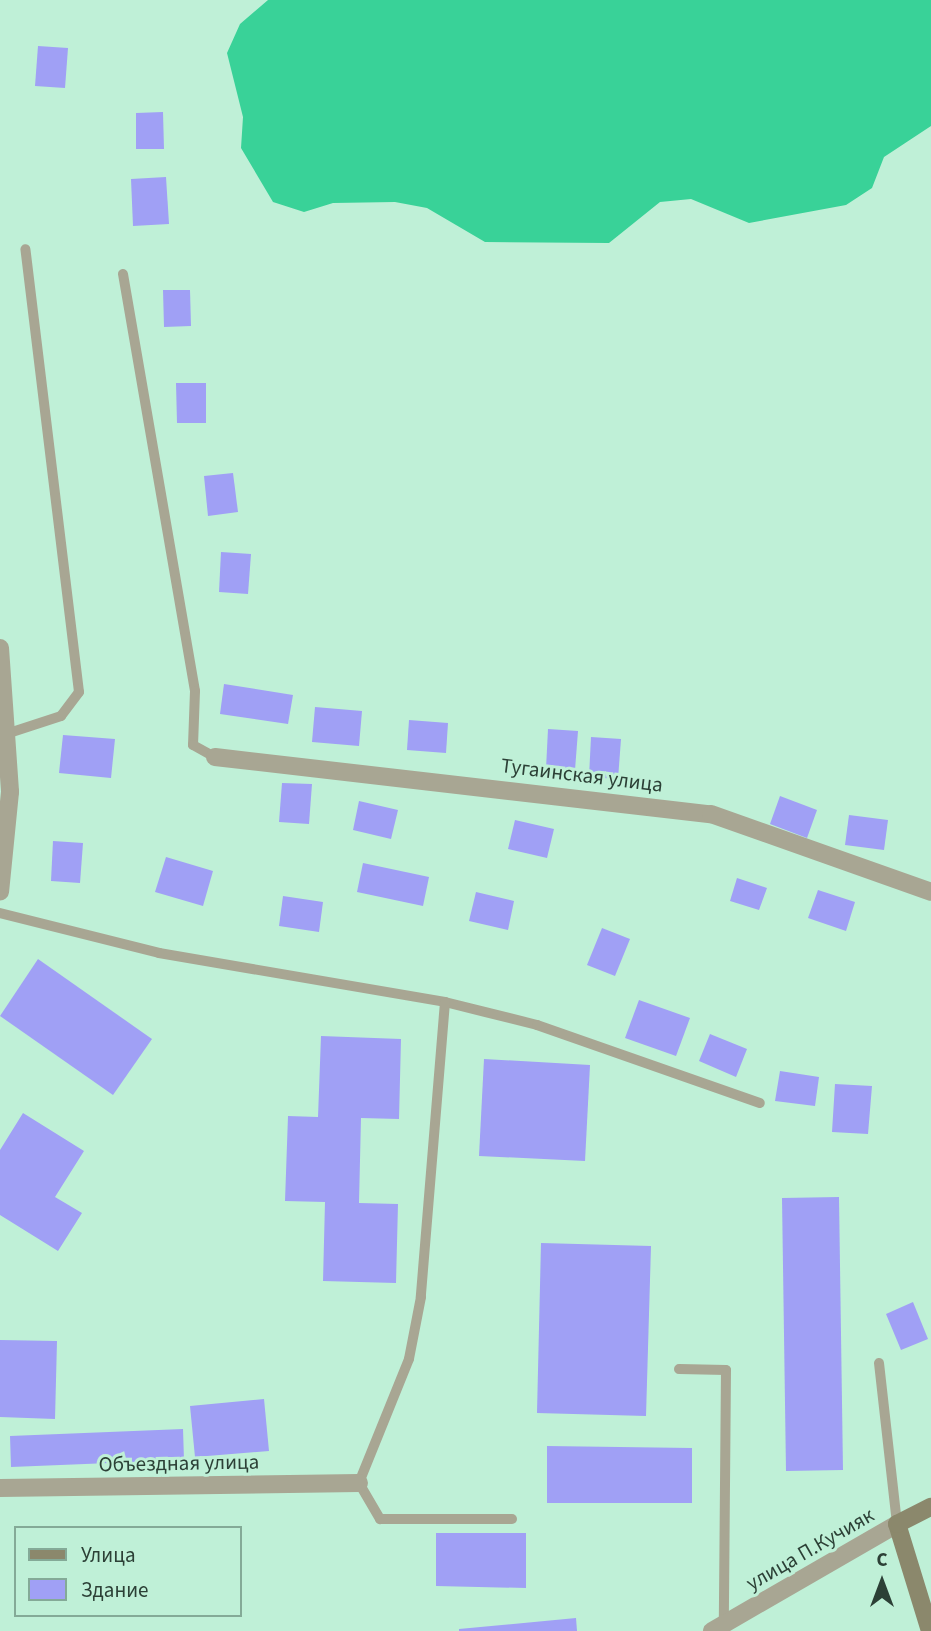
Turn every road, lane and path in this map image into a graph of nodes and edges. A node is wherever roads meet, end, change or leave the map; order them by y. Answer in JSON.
{"nodes":[{"id":1,"x":25,"y":250,"type":"dead end"},
{"id":2,"x":123,"y":275,"type":"dead end"},
{"id":3,"x":0,"y":648,"type":"edge"},
{"id":4,"x":3,"y":734,"type":"edge"},
{"id":5,"x":215,"y":757,"type":"joint"},
{"id":6,"x":0,"y":892,"type":"edge"},
{"id":7,"x":931,"y":892,"type":"edge"},
{"id":8,"x":0,"y":913,"type":"edge"},
{"id":9,"x":445,"y":1002,"type":"junction"},
{"id":10,"x":760,"y":1103,"type":"dead end"},
{"id":11,"x":879,"y":1363,"type":"dead end"},
{"id":12,"x":679,"y":1369,"type":"dead end"},
{"id":13,"x":359,"y":1483,"type":"junction"},
{"id":14,"x":0,"y":1488,"type":"edge"},
{"id":15,"x":931,"y":1507,"type":"edge"},
{"id":16,"x":512,"y":1519,"type":"dead end"},
{"id":17,"x":897,"y":1524,"type":"junction"},
{"id":18,"x":718,"y":1628,"type":"edge"},
{"id":19,"x":930,"y":1631,"type":"edge"}],
"edges":[{"from":1,"to":4,"type":"lane"},
{"from":2,"to":5,"type":"lane"},
{"from":3,"to":4,"type":"street"},
{"from":4,"to":6,"type":"street"},
{"from":5,"to":7,"type":"street","name":"Тугаинская улица"},
{"from":8,"to":9,"type":"lane"},
{"from":9,"to":10,"type":"lane"},
{"from":9,"to":13,"type":"lane"},
{"from":11,"to":17,"type":"lane"},
{"from":12,"to":18,"type":"lane"},
{"from":13,"to":14,"type":"street","name":"Объездная улица"},
{"from":13,"to":16,"type":"lane"},
{"from":15,"to":17,"type":"street","name":"улица П.Кучияк"},
{"from":17,"to":18,"type":"street","name":"улица П.Кучияк"},
{"from":17,"to":19,"type":"street"}]}
